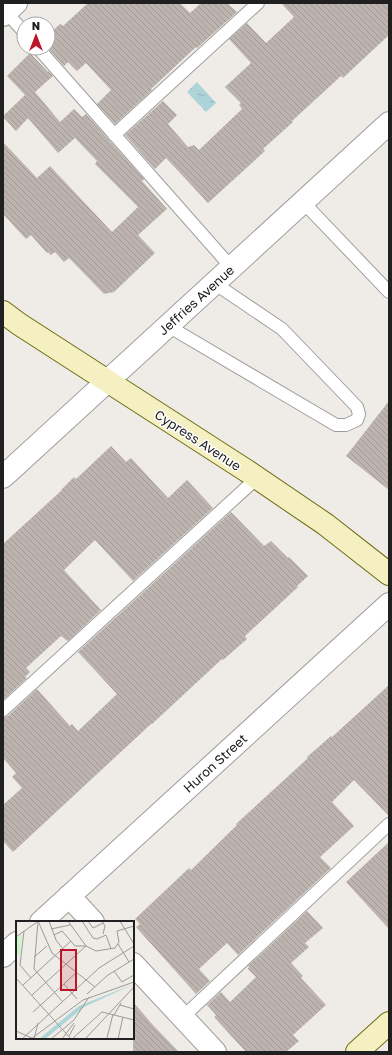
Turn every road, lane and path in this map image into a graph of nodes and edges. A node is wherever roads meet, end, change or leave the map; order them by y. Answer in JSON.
{"nodes":[{"id":1,"x":258,"y":3,"type":"edge"},
{"id":2,"x":8,"y":10,"type":"edge"},
{"id":3,"x":16,"y":21,"type":"edge"},
{"id":4,"x":45,"y":56,"type":"edge"},
{"id":5,"x":389,"y":123,"type":"edge"},
{"id":6,"x":114,"y":135,"type":"junction"},
{"id":7,"x":303,"y":202,"type":"junction"},
{"id":8,"x":232,"y":268,"type":"junction"},
{"id":9,"x":214,"y":283,"type":"junction"},
{"id":10,"x":389,"y":292,"type":"edge"},
{"id":11,"x":3,"y":312,"type":"edge"},
{"id":12,"x":168,"y":326,"type":"junction"},
{"id":13,"x":107,"y":382,"type":"junction"},
{"id":14,"x":3,"y":477,"type":"edge"},
{"id":15,"x":257,"y":478,"type":"junction"},
{"id":16,"x":389,"y":574,"type":"edge"},
{"id":17,"x":389,"y":604,"type":"edge"},
{"id":18,"x":3,"y":710,"type":"edge"},
{"id":19,"x":389,"y":824,"type":"edge"},
{"id":20,"x":69,"y":896,"type":"junction"},
{"id":21,"x":41,"y":921,"type":"edge"},
{"id":22,"x":92,"y":921,"type":"edge"},
{"id":23,"x":16,"y":944,"type":"edge"},
{"id":24,"x":3,"y":956,"type":"edge"},
{"id":25,"x":134,"y":965,"type":"edge"},
{"id":26,"x":184,"y":1017,"type":"junction"},
{"id":27,"x":389,"y":1023,"type":"edge"},
{"id":28,"x":215,"y":1052,"type":"edge"},
{"id":29,"x":357,"y":1052,"type":"edge"}],
"edges":[{"from":1,"to":6,"type":"lane"},
{"from":2,"to":3,"type":"lane"},
{"from":4,"to":6,"type":"lane"},
{"from":5,"to":7,"type":"street","name":"Jeffries Avenue"},
{"from":6,"to":8,"type":"lane"},
{"from":7,"to":8,"type":"street","name":"Jeffries Avenue"},
{"from":7,"to":10,"type":"lane"},
{"from":8,"to":9,"type":"street","name":"Jeffries Avenue"},
{"from":9,"to":12,"type":"street","name":"Jeffries Avenue"},
{"from":9,"to":12,"type":"lane"},
{"from":11,"to":13,"type":"street","name":"Cypress Avenue"},
{"from":12,"to":13,"type":"street","name":"Jeffries Avenue"},
{"from":13,"to":14,"type":"street","name":"Jeffries Avenue"},
{"from":13,"to":15,"type":"street","name":"Cypress Avenue"},
{"from":15,"to":16,"type":"street","name":"Cypress Avenue"},
{"from":15,"to":18,"type":"lane"},
{"from":17,"to":20,"type":"street","name":"Huron Street"},
{"from":19,"to":26,"type":"lane"},
{"from":20,"to":21,"type":"street","name":"Huron Street"},
{"from":20,"to":22,"type":"street"},
{"from":23,"to":24,"type":"street"},
{"from":25,"to":26,"type":"street"},
{"from":26,"to":28,"type":"street"},
{"from":27,"to":29,"type":"street"}]}
